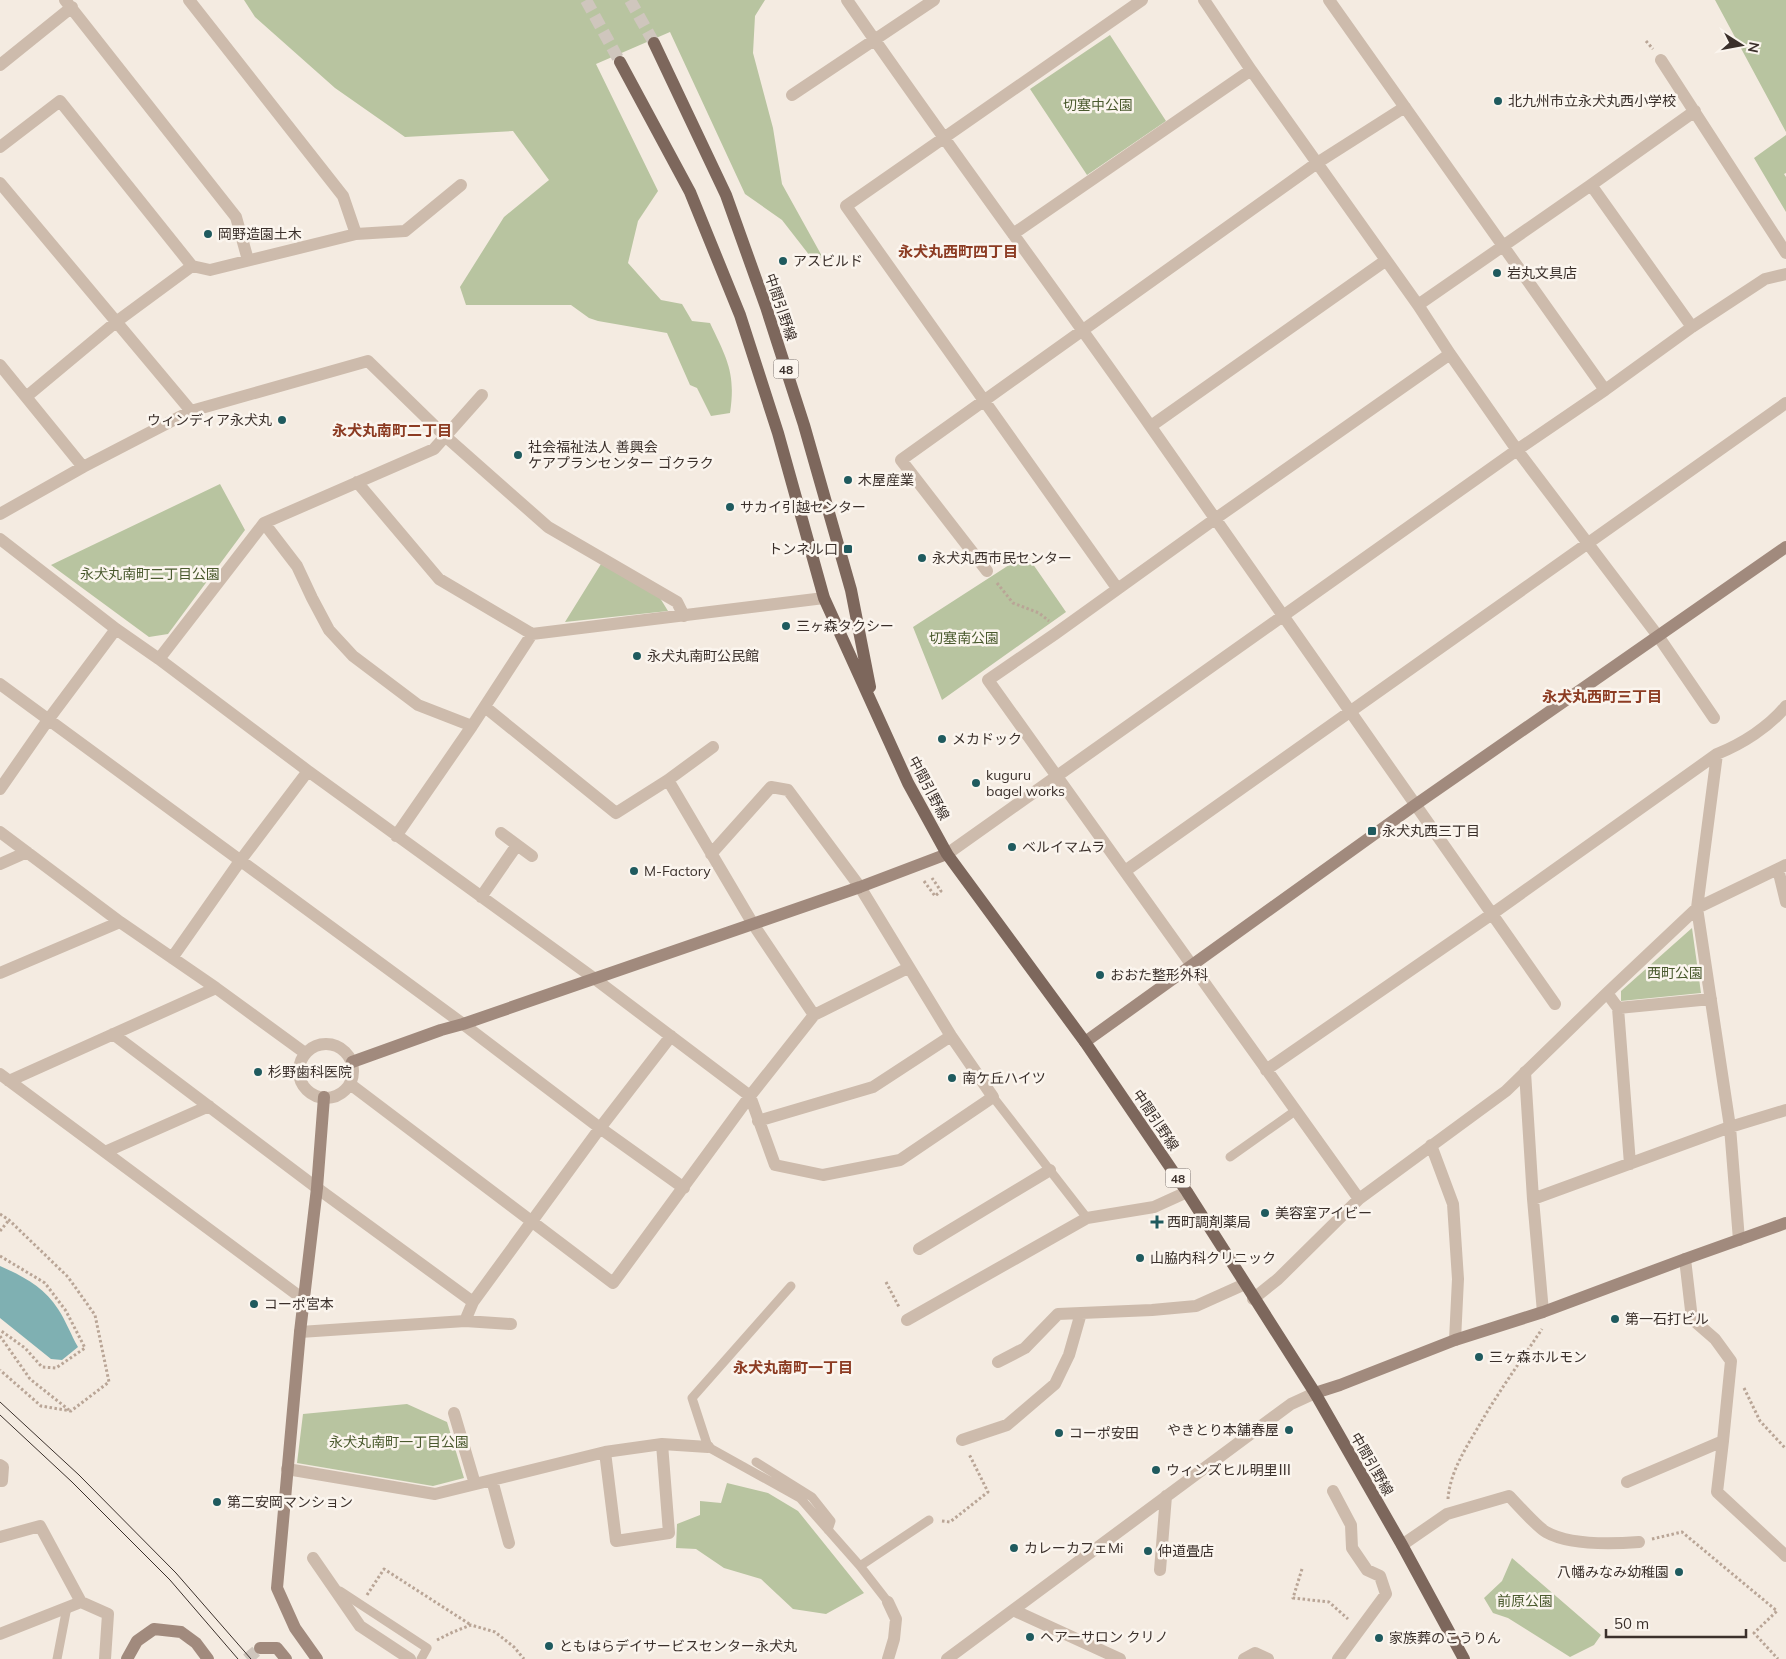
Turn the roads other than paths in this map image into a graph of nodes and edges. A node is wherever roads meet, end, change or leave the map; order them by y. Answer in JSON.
{"nodes":[{"id":1,"x":189,"y":0,"type":"edge"},
{"id":2,"x":847,"y":0,"type":"edge"},
{"id":3,"x":934,"y":0,"type":"edge"},
{"id":4,"x":1142,"y":0,"type":"edge"},
{"id":5,"x":1204,"y":0,"type":"edge"},
{"id":6,"x":1329,"y":0,"type":"edge"},
{"id":7,"x":69,"y":4,"type":"edge"},
{"id":8,"x":875,"y":40,"type":"junction"},
{"id":9,"x":654,"y":43,"type":"tunnel mouth"},
{"id":10,"x":1661,"y":60,"type":"dead end"},
{"id":11,"x":620,"y":62,"type":"tunnel mouth"},
{"id":12,"x":0,"y":65,"type":"edge"},
{"id":13,"x":1250,"y":70,"type":"junction"},
{"id":14,"x":792,"y":96,"type":"dead end"},
{"id":15,"x":1405,"y":107,"type":"junction"},
{"id":16,"x":1694,"y":111,"type":"junction"},
{"id":17,"x":943,"y":138,"type":"junction"},
{"id":18,"x":0,"y":147,"type":"edge"},
{"id":19,"x":1317,"y":162,"type":"junction"},
{"id":20,"x":0,"y":183,"type":"edge"},
{"id":21,"x":461,"y":185,"type":"dead end"},
{"id":22,"x":1591,"y":185,"type":"junction"},
{"id":23,"x":356,"y":234,"type":"junction"},
{"id":24,"x":1013,"y":234,"type":"junction"},
{"id":25,"x":1502,"y":246,"type":"junction"},
{"id":26,"x":1786,"y":253,"type":"edge"},
{"id":27,"x":248,"y":260,"type":"junction"},
{"id":28,"x":1385,"y":261,"type":"junction"},
{"id":29,"x":192,"y":266,"type":"junction"},
{"id":30,"x":1786,"y":274,"type":"edge"},
{"id":31,"x":1418,"y":305,"type":"junction"},
{"id":32,"x":116,"y":322,"type":"junction"},
{"id":33,"x":1692,"y":327,"type":"junction"},
{"id":34,"x":1082,"y":331,"type":"junction"},
{"id":35,"x":1450,"y":354,"type":"junction"},
{"id":36,"x":0,"y":365,"type":"edge"},
{"id":37,"x":1605,"y":390,"type":"junction"},
{"id":38,"x":482,"y":395,"type":"dead end"},
{"id":39,"x":26,"y":397,"type":"junction"},
{"id":40,"x":985,"y":400,"type":"junction"},
{"id":41,"x":1786,"y":403,"type":"edge"},
{"id":42,"x":191,"y":411,"type":"junction"},
{"id":43,"x":1151,"y":426,"type":"junction"},
{"id":44,"x":445,"y":436,"type":"junction"},
{"id":45,"x":1518,"y":450,"type":"junction"},
{"id":46,"x":83,"y":467,"type":"junction"},
{"id":47,"x":356,"y":482,"type":"junction"},
{"id":48,"x":0,"y":514,"type":"edge"},
{"id":49,"x":1215,"y":518,"type":"junction"},
{"id":50,"x":264,"y":523,"type":"junction"},
{"id":51,"x":0,"y":539,"type":"edge"},
{"id":52,"x":1589,"y":544,"type":"junction"},
{"id":53,"x":1786,"y":547,"type":"edge"},
{"id":54,"x":987,"y":571,"type":"road end"},
{"id":55,"x":1117,"y":588,"type":"junction"},
{"id":56,"x":824,"y":598,"type":"junction"},
{"id":57,"x":684,"y":616,"type":"junction"},
{"id":58,"x":1285,"y":616,"type":"junction"},
{"id":59,"x":116,"y":629,"type":"junction"},
{"id":60,"x":532,"y":634,"type":"junction"},
{"id":61,"x":1658,"y":636,"type":"junction"},
{"id":62,"x":159,"y":659,"type":"junction"},
{"id":63,"x":0,"y":684,"type":"edge"},
{"id":64,"x":1786,"y":706,"type":"edge"},
{"id":65,"x":485,"y":707,"type":"junction"},
{"id":66,"x":874,"y":709,"type":"junction"},
{"id":67,"x":1350,"y":710,"type":"junction"},
{"id":68,"x":1714,"y":718,"type":"dead end"},
{"id":69,"x":48,"y":720,"type":"junction"},
{"id":70,"x":472,"y":726,"type":"junction"},
{"id":71,"x":713,"y":747,"type":"dead end"},
{"id":72,"x":1717,"y":754,"type":"junction"},
{"id":73,"x":308,"y":771,"type":"junction"},
{"id":74,"x":1057,"y":776,"type":"junction"},
{"id":75,"x":668,"y":780,"type":"junction"},
{"id":76,"x":0,"y":788,"type":"edge"},
{"id":77,"x":1415,"y":806,"type":"junction"},
{"id":78,"x":0,"y":832,"type":"edge"},
{"id":79,"x":501,"y":833,"type":"dead end"},
{"id":80,"x":396,"y":836,"type":"junction"},
{"id":81,"x":517,"y":845,"type":"junction"},
{"id":82,"x":27,"y":852,"type":"junction"},
{"id":83,"x":711,"y":854,"type":"junction"},
{"id":84,"x":948,"y":854,"type":"junction"},
{"id":85,"x":532,"y":856,"type":"dead end"},
{"id":86,"x":240,"y":861,"type":"junction"},
{"id":87,"x":0,"y":864,"type":"edge"},
{"id":88,"x":1782,"y":867,"type":"edge"},
{"id":89,"x":1125,"y":871,"type":"junction"},
{"id":90,"x":860,"y":887,"type":"junction"},
{"id":91,"x":481,"y":897,"type":"junction"},
{"id":92,"x":1786,"y":902,"type":"edge"},
{"id":93,"x":1697,"y":908,"type":"junction"},
{"id":94,"x":1492,"y":914,"type":"junction"},
{"id":95,"x":120,"y":922,"type":"junction"},
{"id":96,"x":753,"y":924,"type":"junction"},
{"id":97,"x":172,"y":958,"type":"junction"},
{"id":98,"x":1193,"y":965,"type":"junction"},
{"id":99,"x":908,"y":968,"type":"junction"},
{"id":100,"x":0,"y":973,"type":"edge"},
{"id":101,"x":595,"y":979,"type":"junction"},
{"id":102,"x":216,"y":988,"type":"junction"},
{"id":103,"x":1607,"y":993,"type":"junction"},
{"id":104,"x":1711,"y":999,"type":"junction"},
{"id":105,"x":1555,"y":1004,"type":"dead end"},
{"id":106,"x":1618,"y":1008,"type":"junction"},
{"id":107,"x":814,"y":1015,"type":"junction"},
{"id":108,"x":463,"y":1024,"type":"junction"},
{"id":109,"x":113,"y":1034,"type":"junction"},
{"id":110,"x":670,"y":1036,"type":"junction"},
{"id":111,"x":951,"y":1036,"type":"junction"},
{"id":112,"x":1085,"y":1042,"type":"junction"},
{"id":113,"x":305,"y":1053,"type":"junction"},
{"id":114,"x":352,"y":1062,"type":"junction"},
{"id":115,"x":1266,"y":1070,"type":"junction"},
{"id":116,"x":1525,"y":1072,"type":"junction"},
{"id":117,"x":5,"y":1078,"type":"edge"},
{"id":118,"x":350,"y":1084,"type":"junction"},
{"id":119,"x":750,"y":1096,"type":"junction"},
{"id":120,"x":324,"y":1097,"type":"junction"},
{"id":121,"x":993,"y":1097,"type":"junction"},
{"id":122,"x":209,"y":1106,"type":"junction"},
{"id":123,"x":1786,"y":1110,"type":"edge"},
{"id":124,"x":1295,"y":1111,"type":"junction"},
{"id":125,"x":758,"y":1120,"type":"junction"},
{"id":126,"x":1730,"y":1127,"type":"junction"},
{"id":127,"x":600,"y":1128,"type":"junction"},
{"id":128,"x":1431,"y":1145,"type":"junction"},
{"id":129,"x":105,"y":1152,"type":"junction"},
{"id":130,"x":1230,"y":1157,"type":"dead end"},
{"id":131,"x":1630,"y":1164,"type":"junction"},
{"id":132,"x":1050,"y":1170,"type":"junction"},
{"id":133,"x":317,"y":1188,"type":"junction"},
{"id":134,"x":684,"y":1188,"type":"junction"},
{"id":135,"x":1187,"y":1192,"type":"junction"},
{"id":136,"x":1359,"y":1199,"type":"junction"},
{"id":137,"x":1533,"y":1199,"type":"junction"},
{"id":138,"x":1087,"y":1218,"type":"junction"},
{"id":139,"x":532,"y":1222,"type":"junction"},
{"id":140,"x":1786,"y":1223,"type":"edge"},
{"id":141,"x":1739,"y":1240,"type":"junction"},
{"id":142,"x":919,"y":1250,"type":"dead end"},
{"id":143,"x":1686,"y":1259,"type":"junction"},
{"id":144,"x":1245,"y":1284,"type":"junction"},
{"id":145,"x":791,"y":1286,"type":"dead end"},
{"id":146,"x":303,"y":1299,"type":"junction"},
{"id":147,"x":1253,"y":1299,"type":"junction"},
{"id":148,"x":473,"y":1302,"type":"junction"},
{"id":149,"x":1544,"y":1312,"type":"junction"},
{"id":150,"x":1080,"y":1313,"type":"junction"},
{"id":151,"x":905,"y":1317,"type":"road end"},
{"id":152,"x":464,"y":1321,"type":"junction"},
{"id":153,"x":510,"y":1324,"type":"dead end"},
{"id":154,"x":300,"y":1332,"type":"junction"},
{"id":155,"x":1455,"y":1340,"type":"junction"},
{"id":156,"x":998,"y":1362,"type":"dead end"},
{"id":157,"x":1315,"y":1393,"type":"junction"},
{"id":158,"x":454,"y":1413,"type":"dead end"},
{"id":159,"x":962,"y":1440,"type":"road end"},
{"id":160,"x":1723,"y":1441,"type":"junction"},
{"id":161,"x":662,"y":1444,"type":"junction"},
{"id":162,"x":708,"y":1448,"type":"junction"},
{"id":163,"x":605,"y":1452,"type":"junction"},
{"id":164,"x":756,"y":1462,"type":"dead end"},
{"id":165,"x":0,"y":1465,"type":"edge"},
{"id":166,"x":287,"y":1470,"type":"junction"},
{"id":167,"x":492,"y":1480,"type":"junction"},
{"id":168,"x":0,"y":1481,"type":"edge"},
{"id":169,"x":1627,"y":1482,"type":"dead end"},
{"id":170,"x":475,"y":1484,"type":"junction"},
{"id":171,"x":1332,"y":1491,"type":"dead end"},
{"id":172,"x":1166,"y":1496,"type":"junction"},
{"id":173,"x":929,"y":1520,"type":"dead end"},
{"id":174,"x":828,"y":1530,"type":"junction"},
{"id":175,"x":0,"y":1537,"type":"edge"},
{"id":176,"x":1639,"y":1542,"type":"road end"},
{"id":177,"x":509,"y":1544,"type":"dead end"},
{"id":178,"x":1402,"y":1545,"type":"junction"},
{"id":179,"x":1786,"y":1556,"type":"edge"},
{"id":180,"x":313,"y":1558,"type":"dead end"},
{"id":181,"x":860,"y":1566,"type":"junction"},
{"id":182,"x":1160,"y":1570,"type":"dead end"},
{"id":183,"x":333,"y":1587,"type":"junction"},
{"id":184,"x":81,"y":1602,"type":"junction"},
{"id":185,"x":888,"y":1602,"type":"joint"},
{"id":186,"x":67,"y":1607,"type":"junction"},
{"id":187,"x":1013,"y":1610,"type":"junction"},
{"id":188,"x":0,"y":1634,"type":"edge"},
{"id":189,"x":260,"y":1648,"type":"dead end"},
{"id":190,"x":57,"y":1659,"type":"edge"},
{"id":191,"x":105,"y":1659,"type":"edge"},
{"id":192,"x":126,"y":1659,"type":"edge"},
{"id":193,"x":208,"y":1659,"type":"edge"},
{"id":194,"x":286,"y":1659,"type":"edge"},
{"id":195,"x":317,"y":1659,"type":"edge"},
{"id":196,"x":410,"y":1659,"type":"edge"},
{"id":197,"x":421,"y":1659,"type":"edge"},
{"id":198,"x":888,"y":1659,"type":"edge"},
{"id":199,"x":947,"y":1659,"type":"edge"},
{"id":200,"x":1120,"y":1659,"type":"edge"},
{"id":201,"x":1244,"y":1659,"type":"edge"},
{"id":202,"x":1268,"y":1659,"type":"edge"},
{"id":203,"x":1338,"y":1659,"type":"edge"},
{"id":204,"x":1464,"y":1659,"type":"edge"}],
"edges":[{"from":1,"to":23,"type":"street"},
{"from":2,"to":8,"type":"street"},
{"from":3,"to":8,"type":"street"},
{"from":4,"to":17,"type":"street"},
{"from":5,"to":13,"type":"street"},
{"from":6,"to":15,"type":"street"},
{"from":7,"to":12,"type":"street"},
{"from":7,"to":27,"type":"street"},
{"from":8,"to":14,"type":"street"},
{"from":8,"to":17,"type":"street"},
{"from":9,"to":66,"type":"main road","name":"中間引野線","number":"48"},
{"from":10,"to":16,"type":"street"},
{"from":11,"to":56,"type":"main road","name":"中間引野線","number":"48"},
{"from":13,"to":19,"type":"street"},
{"from":13,"to":24,"type":"street"},
{"from":15,"to":19,"type":"street"},
{"from":15,"to":25,"type":"street"},
{"from":16,"to":22,"type":"street"},
{"from":16,"to":26,"type":"street"},
{"from":17,"to":24,"type":"street"},
{"from":17,"to":40,"type":"street"},
{"from":18,"to":29,"type":"street"},
{"from":19,"to":28,"type":"street"},
{"from":19,"to":34,"type":"street"},
{"from":20,"to":32,"type":"street"},
{"from":21,"to":23,"type":"street"},
{"from":22,"to":25,"type":"street"},
{"from":22,"to":33,"type":"street"},
{"from":23,"to":27,"type":"street"},
{"from":24,"to":34,"type":"street"},
{"from":25,"to":31,"type":"street"},
{"from":25,"to":37,"type":"street"},
{"from":27,"to":29,"type":"street"},
{"from":28,"to":31,"type":"street"},
{"from":28,"to":43,"type":"street"},
{"from":29,"to":32,"type":"street"},
{"from":30,"to":33,"type":"street"},
{"from":31,"to":35,"type":"street"},
{"from":32,"to":39,"type":"street"},
{"from":32,"to":42,"type":"street"},
{"from":33,"to":37,"type":"street"},
{"from":34,"to":40,"type":"street"},
{"from":34,"to":43,"type":"street"},
{"from":35,"to":45,"type":"street"},
{"from":35,"to":49,"type":"street"},
{"from":36,"to":39,"type":"street"},
{"from":37,"to":45,"type":"street"},
{"from":38,"to":44,"type":"street"},
{"from":39,"to":46,"type":"street"},
{"from":40,"to":54,"type":"street"},
{"from":40,"to":55,"type":"street"},
{"from":41,"to":52,"type":"street"},
{"from":42,"to":44,"type":"street"},
{"from":42,"to":46,"type":"street"},
{"from":43,"to":49,"type":"street"},
{"from":44,"to":47,"type":"street"},
{"from":44,"to":57,"type":"street"},
{"from":45,"to":52,"type":"street"},
{"from":45,"to":58,"type":"street"},
{"from":46,"to":48,"type":"street"},
{"from":47,"to":50,"type":"street"},
{"from":47,"to":60,"type":"street"},
{"from":49,"to":55,"type":"street"},
{"from":49,"to":58,"type":"street"},
{"from":50,"to":62,"type":"street"},
{"from":50,"to":70,"type":"street"},
{"from":51,"to":59,"type":"street"},
{"from":52,"to":61,"type":"street"},
{"from":52,"to":67,"type":"street"},
{"from":53,"to":61,"type":"street"},
{"from":55,"to":74,"type":"street"},
{"from":56,"to":57,"type":"street"},
{"from":56,"to":66,"type":"main road","name":"中間引野線","number":"48"},
{"from":57,"to":60,"type":"street"},
{"from":58,"to":67,"type":"street"},
{"from":58,"to":74,"type":"street"},
{"from":59,"to":62,"type":"street"},
{"from":59,"to":69,"type":"street"},
{"from":60,"to":65,"type":"street"},
{"from":61,"to":68,"type":"street"},
{"from":61,"to":77,"type":"street"},
{"from":62,"to":73,"type":"street"},
{"from":63,"to":69,"type":"street"},
{"from":64,"to":72,"type":"street"},
{"from":65,"to":70,"type":"street"},
{"from":65,"to":75,"type":"street"},
{"from":66,"to":84,"type":"main road","name":"中間引野線","number":"48"},
{"from":67,"to":77,"type":"street"},
{"from":67,"to":89,"type":"street"},
{"from":69,"to":76,"type":"street"},
{"from":69,"to":86,"type":"street"},
{"from":70,"to":80,"type":"street"},
{"from":71,"to":75,"type":"street"},
{"from":72,"to":93,"type":"street"},
{"from":72,"to":94,"type":"street"},
{"from":73,"to":80,"type":"street"},
{"from":73,"to":86,"type":"street"},
{"from":74,"to":84,"type":"street"},
{"from":74,"to":89,"type":"street"},
{"from":75,"to":83,"type":"street"},
{"from":77,"to":94,"type":"street"},
{"from":77,"to":98,"type":"street"},
{"from":78,"to":82,"type":"street"},
{"from":79,"to":81,"type":"street"},
{"from":80,"to":91,"type":"street"},
{"from":81,"to":85,"type":"street"},
{"from":81,"to":91,"type":"street"},
{"from":82,"to":87,"type":"street"},
{"from":82,"to":95,"type":"street"},
{"from":83,"to":90,"type":"street"},
{"from":83,"to":96,"type":"street"},
{"from":84,"to":90,"type":"street"},
{"from":84,"to":112,"type":"main road","name":"中間引野線","number":"48"},
{"from":86,"to":97,"type":"street"},
{"from":86,"to":108,"type":"street"},
{"from":88,"to":92,"type":"street"},
{"from":88,"to":93,"type":"street"},
{"from":89,"to":98,"type":"street"},
{"from":90,"to":96,"type":"street"},
{"from":90,"to":99,"type":"street"},
{"from":91,"to":101,"type":"street"},
{"from":93,"to":103,"type":"street"},
{"from":93,"to":104,"type":"street"},
{"from":94,"to":105,"type":"street"},
{"from":94,"to":115,"type":"street"},
{"from":95,"to":97,"type":"street"},
{"from":95,"to":100,"type":"street"},
{"from":96,"to":101,"type":"street"},
{"from":96,"to":107,"type":"street"},
{"from":97,"to":102,"type":"street"},
{"from":98,"to":112,"type":"street"},
{"from":98,"to":115,"type":"street"},
{"from":99,"to":107,"type":"street"},
{"from":99,"to":111,"type":"street"},
{"from":101,"to":108,"type":"street"},
{"from":101,"to":110,"type":"street"},
{"from":102,"to":109,"type":"street"},
{"from":102,"to":113,"type":"street"},
{"from":103,"to":106,"type":"street"},
{"from":103,"to":116,"type":"street"},
{"from":104,"to":106,"type":"street"},
{"from":104,"to":126,"type":"street"},
{"from":106,"to":131,"type":"street"},
{"from":107,"to":119,"type":"street"},
{"from":108,"to":114,"type":"street"},
{"from":108,"to":127,"type":"street"},
{"from":109,"to":117,"type":"street"},
{"from":109,"to":122,"type":"street"},
{"from":110,"to":119,"type":"street"},
{"from":110,"to":127,"type":"street"},
{"from":111,"to":121,"type":"street"},
{"from":111,"to":125,"type":"street"},
{"from":112,"to":135,"type":"main road","name":"中間引野線","number":"48"},
{"from":113,"to":114,"type":"street"},
{"from":113,"to":120,"type":"street"},
{"from":114,"to":118,"type":"street"},
{"from":115,"to":124,"type":"street"},
{"from":116,"to":128,"type":"street"},
{"from":116,"to":137,"type":"street"},
{"from":117,"to":129,"type":"street"},
{"from":118,"to":120,"type":"street"},
{"from":118,"to":139,"type":"street"},
{"from":119,"to":125,"type":"street"},
{"from":119,"to":134,"type":"street"},
{"from":120,"to":133,"type":"street"},
{"from":121,"to":125,"type":"street"},
{"from":121,"to":132,"type":"lane"},
{"from":122,"to":129,"type":"street"},
{"from":122,"to":133,"type":"street"},
{"from":123,"to":126,"type":"street"},
{"from":124,"to":130,"type":"lane"},
{"from":124,"to":136,"type":"street"},
{"from":126,"to":131,"type":"street"},
{"from":126,"to":141,"type":"street"},
{"from":127,"to":134,"type":"street"},
{"from":127,"to":139,"type":"street"},
{"from":128,"to":136,"type":"street"},
{"from":128,"to":155,"type":"street"},
{"from":129,"to":146,"type":"street"},
{"from":131,"to":137,"type":"street"},
{"from":132,"to":138,"type":"lane"},
{"from":132,"to":142,"type":"street"},
{"from":133,"to":146,"type":"street"},
{"from":133,"to":148,"type":"street"},
{"from":134,"to":139,"type":"street"},
{"from":135,"to":138,"type":"street"},
{"from":135,"to":144,"type":"main road","name":"中間引野線","number":"48"},
{"from":136,"to":147,"type":"street"},
{"from":137,"to":149,"type":"street"},
{"from":138,"to":151,"type":"street"},
{"from":139,"to":148,"type":"street"},
{"from":140,"to":141,"type":"street"},
{"from":141,"to":143,"type":"street"},
{"from":143,"to":149,"type":"street"},
{"from":143,"to":160,"type":"street"},
{"from":144,"to":147,"type":"main road","name":"中間引野線","number":"48"},
{"from":144,"to":150,"type":"street"},
{"from":145,"to":162,"type":"lane"},
{"from":146,"to":154,"type":"street"},
{"from":147,"to":157,"type":"main road","name":"中間引野線","number":"48"},
{"from":148,"to":152,"type":"street"},
{"from":149,"to":155,"type":"street"},
{"from":150,"to":156,"type":"street"},
{"from":150,"to":159,"type":"street"},
{"from":152,"to":153,"type":"street"},
{"from":152,"to":154,"type":"street"},
{"from":154,"to":166,"type":"street"},
{"from":155,"to":157,"type":"street"},
{"from":157,"to":172,"type":"street"},
{"from":157,"to":178,"type":"main road","name":"中間引野線","number":"48"},
{"from":158,"to":170,"type":"street"},
{"from":160,"to":169,"type":"street"},
{"from":160,"to":179,"type":"street"},
{"from":161,"to":162,"type":"street"},
{"from":161,"to":163,"type":"street"},
{"from":161,"to":163,"type":"street"},
{"from":162,"to":174,"type":"lane"},
{"from":163,"to":167,"type":"street"},
{"from":164,"to":174,"type":"lane"},
{"from":165,"to":168,"type":"street"},
{"from":166,"to":170,"type":"street"},
{"from":166,"to":195,"type":"street"},
{"from":167,"to":170,"type":"street"},
{"from":167,"to":177,"type":"street"},
{"from":171,"to":203,"type":"street"},
{"from":172,"to":182,"type":"street"},
{"from":172,"to":187,"type":"street"},
{"from":173,"to":181,"type":"lane"},
{"from":174,"to":181,"type":"lane"},
{"from":175,"to":184,"type":"street"},
{"from":176,"to":178,"type":"street"},
{"from":178,"to":204,"type":"main road","name":"中間引野線","number":"48"},
{"from":180,"to":183,"type":"street"},
{"from":181,"to":185,"type":"lane"},
{"from":183,"to":196,"type":"street"},
{"from":183,"to":197,"type":"lane"},
{"from":184,"to":186,"type":"street"},
{"from":184,"to":191,"type":"street"},
{"from":185,"to":198,"type":"street"},
{"from":186,"to":188,"type":"street"},
{"from":186,"to":190,"type":"lane"},
{"from":187,"to":199,"type":"street"},
{"from":187,"to":200,"type":"street"},
{"from":189,"to":194,"type":"street"},
{"from":192,"to":193,"type":"street"},
{"from":201,"to":202,"type":"street"}]}
